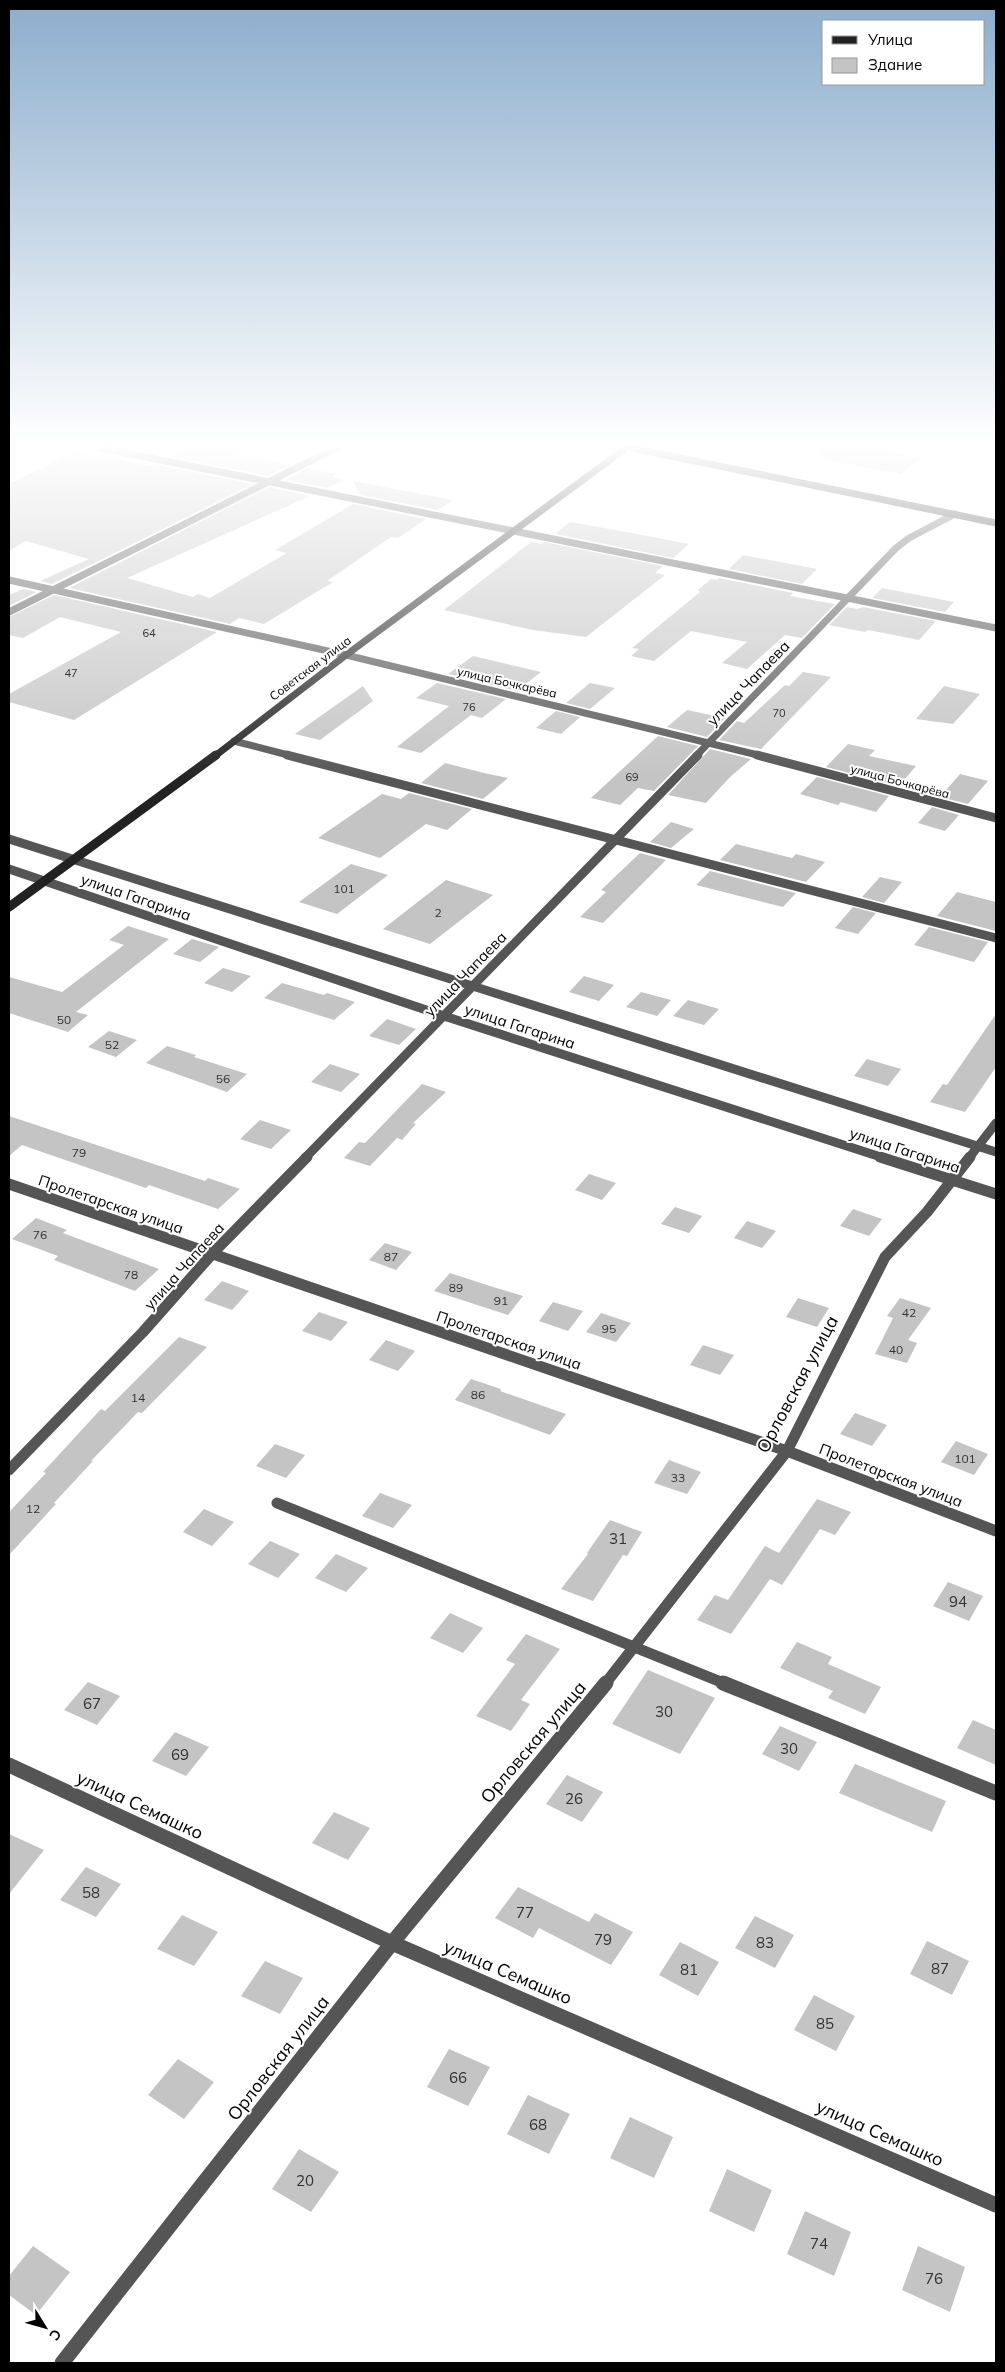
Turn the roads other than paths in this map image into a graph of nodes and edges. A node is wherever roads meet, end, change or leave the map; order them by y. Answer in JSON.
{"nodes":[{"id":1,"x":115,"y":559,"type":"edge"},
{"id":2,"x":474,"y":559,"type":"edge"},
{"id":3,"x":655,"y":559,"type":"edge"},
{"id":4,"x":886,"y":559,"type":"edge"},
{"id":5,"x":9,"y":580,"type":"edge"},
{"id":6,"x":50,"y":590,"type":"junction"},
{"id":7,"x":850,"y":598,"type":"junction"},
{"id":8,"x":9,"y":612,"type":"edge"},
{"id":9,"x":996,"y":628,"type":"edge"},
{"id":10,"x":346,"y":655,"type":"junction"},
{"id":11,"x":234,"y":741,"type":"junction"},
{"id":12,"x":709,"y":742,"type":"junction"},
{"id":13,"x":996,"y":818,"type":"edge"},
{"id":14,"x":9,"y":839,"type":"edge"},
{"id":15,"x":614,"y":840,"type":"junction"},
{"id":16,"x":73,"y":859,"type":"junction"},
{"id":17,"x":9,"y":869,"type":"edge"},
{"id":18,"x":44,"y":881,"type":"junction"},
{"id":19,"x":9,"y":906,"type":"edge"},
{"id":20,"x":996,"y":938,"type":"edge"},
{"id":21,"x":474,"y":985,"type":"junction"},
{"id":22,"x":444,"y":1016,"type":"junction"},
{"id":23,"x":996,"y":1123,"type":"edge"},
{"id":24,"x":978,"y":1146,"type":"junction"},
{"id":25,"x":996,"y":1152,"type":"edge"},
{"id":26,"x":952,"y":1180,"type":"junction"},
{"id":27,"x":9,"y":1184,"type":"edge"},
{"id":28,"x":996,"y":1194,"type":"edge"},
{"id":29,"x":212,"y":1254,"type":"junction"},
{"id":30,"x":787,"y":1451,"type":"junction"},
{"id":31,"x":9,"y":1470,"type":"edge"},
{"id":32,"x":277,"y":1504,"type":"dead end"},
{"id":33,"x":996,"y":1531,"type":"edge"},
{"id":34,"x":634,"y":1649,"type":"junction"},
{"id":35,"x":9,"y":1765,"type":"edge"},
{"id":36,"x":996,"y":1793,"type":"edge"},
{"id":37,"x":392,"y":1943,"type":"junction"},
{"id":38,"x":996,"y":2205,"type":"edge"},
{"id":39,"x":62,"y":2363,"type":"edge"}],
"edges":[{"from":1,"to":6,"type":"street"},
{"from":2,"to":10,"type":"street","name":"Советская улица"},
{"from":3,"to":7,"type":"street"},
{"from":4,"to":7,"type":"street","name":"улица Чапаева"},
{"from":5,"to":6,"type":"street","name":"улица Бочкарёва"},
{"from":6,"to":8,"type":"street"},
{"from":6,"to":10,"type":"street","name":"улица Бочкарёва"},
{"from":7,"to":9,"type":"street"},
{"from":7,"to":12,"type":"street","name":"улица Чапаева"},
{"from":10,"to":11,"type":"street","name":"Советская улица"},
{"from":10,"to":12,"type":"street","name":"улица Бочкарёва"},
{"from":11,"to":15,"type":"street"},
{"from":11,"to":16,"type":"street","name":"Советская улица"},
{"from":12,"to":13,"type":"street","name":"улица Бочкарёва"},
{"from":12,"to":15,"type":"street","name":"улица Чапаева"},
{"from":14,"to":16,"type":"street","name":"улица Гагарина"},
{"from":15,"to":20,"type":"street"},
{"from":15,"to":21,"type":"street","name":"улица Чапаева"},
{"from":16,"to":18,"type":"street","name":"Советская улица"},
{"from":16,"to":21,"type":"street","name":"улица Гагарина"},
{"from":17,"to":18,"type":"street","name":"улица Гагарина"},
{"from":18,"to":19,"type":"street","name":"Советская улица"},
{"from":18,"to":22,"type":"street","name":"улица Гагарина"},
{"from":21,"to":22,"type":"street","name":"улица Чапаева"},
{"from":21,"to":24,"type":"street","name":"улица Гагарина"},
{"from":22,"to":26,"type":"street","name":"улица Гагарина"},
{"from":22,"to":29,"type":"street","name":"улица Чапаева"},
{"from":23,"to":24,"type":"street","name":"Орловская улица"},
{"from":24,"to":25,"type":"street","name":"улица Гагарина"},
{"from":24,"to":26,"type":"street","name":"Орловская улица"},
{"from":26,"to":28,"type":"street","name":"улица Гагарина"},
{"from":26,"to":30,"type":"street","name":"Орловская улица"},
{"from":27,"to":29,"type":"street","name":"Пролетарская улица"},
{"from":29,"to":30,"type":"street","name":"Пролетарская улица"},
{"from":29,"to":31,"type":"street","name":"улица Чапаева"},
{"from":30,"to":33,"type":"street","name":"Пролетарская улица"},
{"from":30,"to":34,"type":"street","name":"Орловская улица"},
{"from":32,"to":34,"type":"street"},
{"from":34,"to":36,"type":"street"},
{"from":34,"to":37,"type":"street","name":"Орловская улица"},
{"from":35,"to":37,"type":"street","name":"улица Семашко"},
{"from":37,"to":38,"type":"street","name":"улица Семашко"},
{"from":37,"to":39,"type":"street","name":"Орловская улица"}]}
